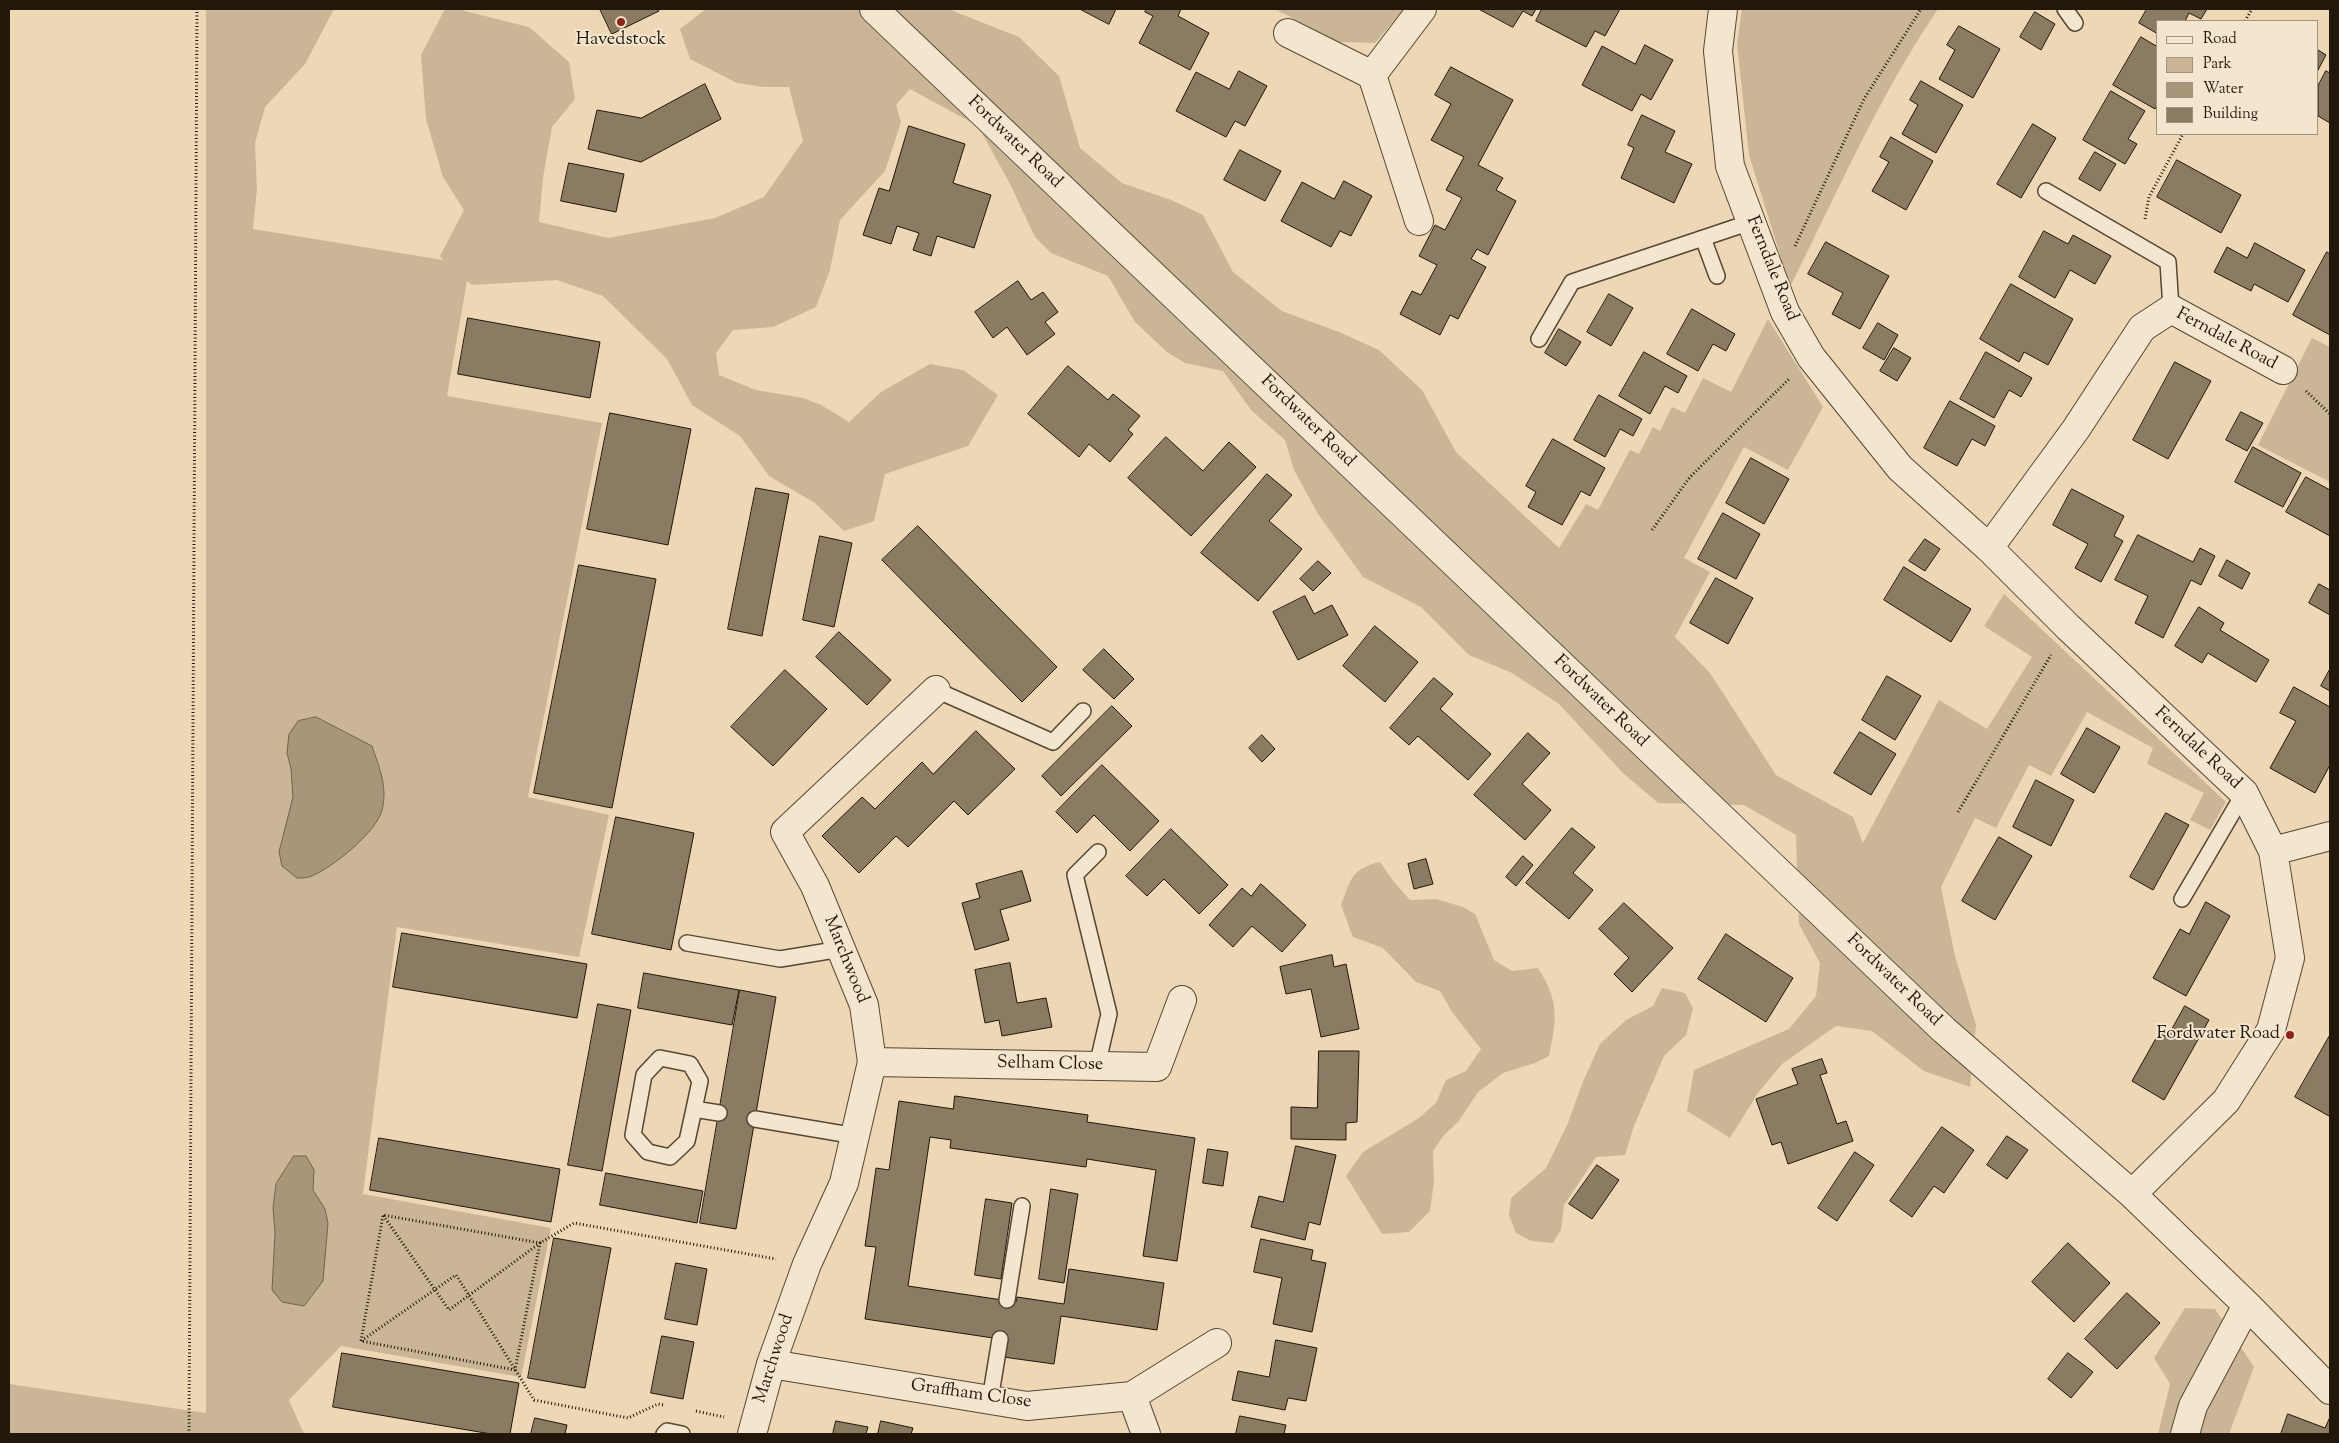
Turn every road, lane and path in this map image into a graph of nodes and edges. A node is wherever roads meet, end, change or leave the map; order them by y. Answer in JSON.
{"nodes":[{"id":1,"x":197,"y":9,"type":"edge"},
{"id":2,"x":874,"y":9,"type":"edge"},
{"id":3,"x":1422,"y":9,"type":"edge"},
{"id":4,"x":1723,"y":9,"type":"edge"},
{"id":5,"x":1920,"y":9,"type":"edge"},
{"id":6,"x":2065,"y":9,"type":"edge"},
{"id":7,"x":2252,"y":9,"type":"edge"},
{"id":8,"x":2246,"y":20,"type":"edge"},
{"id":9,"x":2075,"y":23,"type":"dead end"},
{"id":10,"x":1288,"y":33,"type":"dead end"},
{"id":11,"x":1372,"y":75,"type":"junction"},
{"id":12,"x":2182,"y":135,"type":"edge"},
{"id":13,"x":2046,"y":191,"type":"dead end"},
{"id":14,"x":1419,"y":221,"type":"dead end"},
{"id":15,"x":1751,"y":222,"type":"junction"},
{"id":16,"x":1703,"y":238,"type":"junction"},
{"id":17,"x":2154,"y":255,"type":"junction"},
{"id":18,"x":1717,"y":276,"type":"dead end"},
{"id":19,"x":1776,"y":287,"type":"junction"},
{"id":20,"x":2172,"y":309,"type":"junction"},
{"id":21,"x":1539,"y":339,"type":"dead end"},
{"id":22,"x":1811,"y":357,"type":"junction"},
{"id":23,"x":2283,"y":370,"type":"dead end"},
{"id":24,"x":1652,"y":530,"type":"dead end"},
{"id":25,"x":1989,"y":548,"type":"junction"},
{"id":26,"x":2068,"y":627,"type":"junction"},
{"id":27,"x":936,"y":690,"type":"joint"},
{"id":28,"x":1083,"y":711,"type":"dead end"},
{"id":29,"x":2244,"y":793,"type":"junction"},
{"id":30,"x":1958,"y":812,"type":"dead end"},
{"id":31,"x":2330,"y":836,"type":"edge"},
{"id":32,"x":2273,"y":851,"type":"junction"},
{"id":33,"x":1098,"y":852,"type":"dead end"},
{"id":34,"x":2182,"y":898,"type":"dead end"},
{"id":35,"x":687,"y":943,"type":"dead end"},
{"id":36,"x":842,"y":949,"type":"junction"},
{"id":37,"x":1182,"y":1000,"type":"dead end"},
{"id":38,"x":872,"y":1062,"type":"junction"},
{"id":39,"x":1097,"y":1066,"type":"junction"},
{"id":40,"x":694,"y":1109,"type":"junction"},
{"id":41,"x":719,"y":1113,"type":"dead end"},
{"id":42,"x":755,"y":1119,"type":"dead end"},
{"id":43,"x":856,"y":1136,"type":"junction"},
{"id":44,"x":2132,"y":1194,"type":"junction"},
{"id":45,"x":1022,"y":1206,"type":"dead end"},
{"id":46,"x":383,"y":1215,"type":"junction"},
{"id":47,"x":540,"y":1243,"type":"junction"},
{"id":48,"x":807,"y":1264,"type":"junction"},
{"id":49,"x":435,"y":1289,"type":"junction"},
{"id":50,"x":470,"y":1296,"type":"junction"},
{"id":51,"x":1007,"y":1300,"type":"dead end"},
{"id":52,"x":2247,"y":1305,"type":"junction"},
{"id":53,"x":1000,"y":1338,"type":"dead end"},
{"id":54,"x":361,"y":1341,"type":"junction"},
{"id":55,"x":1217,"y":1343,"type":"dead end"},
{"id":56,"x":771,"y":1364,"type":"junction"},
{"id":57,"x":515,"y":1370,"type":"junction"},
{"id":58,"x":2330,"y":1390,"type":"edge"},
{"id":59,"x":1132,"y":1396,"type":"junction"},
{"id":60,"x":990,"y":1400,"type":"junction"},
{"id":61,"x":668,"y":1406,"type":"dead end"},
{"id":62,"x":687,"y":1410,"type":"dead end"},
{"id":63,"x":754,"y":1428,"type":"edge"},
{"id":64,"x":189,"y":1434,"type":"edge"},
{"id":65,"x":664,"y":1434,"type":"edge"},
{"id":66,"x":682,"y":1434,"type":"edge"},
{"id":67,"x":1146,"y":1434,"type":"edge"},
{"id":68,"x":2185,"y":1434,"type":"edge"}],
"edges":[{"from":1,"to":64,"type":"path"},
{"from":2,"to":44,"type":"street","name":"Fordwater Road"},
{"from":3,"to":11,"type":"street"},
{"from":4,"to":15,"type":"street","name":"Ferndale Road"},
{"from":5,"to":19,"type":"path"},
{"from":6,"to":9,"type":"lane"},
{"from":7,"to":8,"type":"path"},
{"from":10,"to":11,"type":"street"},
{"from":11,"to":14,"type":"street"},
{"from":12,"to":17,"type":"path"},
{"from":13,"to":17,"type":"lane"},
{"from":15,"to":16,"type":"lane"},
{"from":15,"to":19,"type":"street","name":"Ferndale Road"},
{"from":16,"to":18,"type":"lane"},
{"from":16,"to":21,"type":"lane"},
{"from":17,"to":20,"type":"lane"},
{"from":19,"to":22,"type":"street","name":"Ferndale Road"},
{"from":20,"to":23,"type":"street","name":"Ferndale Road"},
{"from":20,"to":25,"type":"street","name":"Ferndale Road"},
{"from":22,"to":24,"type":"path"},
{"from":22,"to":25,"type":"street","name":"Ferndale Road"},
{"from":25,"to":26,"type":"street","name":"Ferndale Road"},
{"from":26,"to":29,"type":"street","name":"Ferndale Road"},
{"from":26,"to":30,"type":"path"},
{"from":27,"to":28,"type":"lane"},
{"from":27,"to":36,"type":"street","name":"Marchwood"},
{"from":29,"to":32,"type":"street","name":"Ferndale Road"},
{"from":29,"to":34,"type":"lane"},
{"from":31,"to":32,"type":"street"},
{"from":32,"to":44,"type":"street","name":"Ferndale Road"},
{"from":33,"to":39,"type":"lane"},
{"from":35,"to":36,"type":"lane"},
{"from":36,"to":38,"type":"street","name":"Marchwood"},
{"from":37,"to":39,"type":"street","name":"Selham Close"},
{"from":38,"to":39,"type":"street","name":"Selham Close"},
{"from":38,"to":43,"type":"street","name":"Marchwood"},
{"from":40,"to":40,"type":"lane"},
{"from":40,"to":41,"type":"lane"},
{"from":42,"to":43,"type":"lane"},
{"from":43,"to":48,"type":"street","name":"Marchwood"},
{"from":44,"to":52,"type":"street","name":"Fordwater Road"},
{"from":45,"to":51,"type":"lane"},
{"from":46,"to":47,"type":"path"},
{"from":46,"to":49,"type":"path"},
{"from":46,"to":54,"type":"path"},
{"from":47,"to":48,"type":"path"},
{"from":47,"to":50,"type":"path"},
{"from":47,"to":57,"type":"path"},
{"from":48,"to":56,"type":"street","name":"Marchwood"},
{"from":49,"to":50,"type":"path"},
{"from":49,"to":50,"type":"path"},
{"from":49,"to":54,"type":"path"},
{"from":50,"to":57,"type":"path"},
{"from":52,"to":58,"type":"street","name":"Fordwater Road"},
{"from":52,"to":68,"type":"street"},
{"from":53,"to":60,"type":"lane"},
{"from":54,"to":57,"type":"path"},
{"from":55,"to":59,"type":"street","name":"Graffham Close"},
{"from":56,"to":60,"type":"street","name":"Graffham Close"},
{"from":56,"to":63,"type":"street","name":"Marchwood"},
{"from":57,"to":61,"type":"path"},
{"from":59,"to":60,"type":"street","name":"Graffham Close"},
{"from":59,"to":67,"type":"street"},
{"from":62,"to":63,"type":"path"},
{"from":65,"to":66,"type":"lane"}]}
